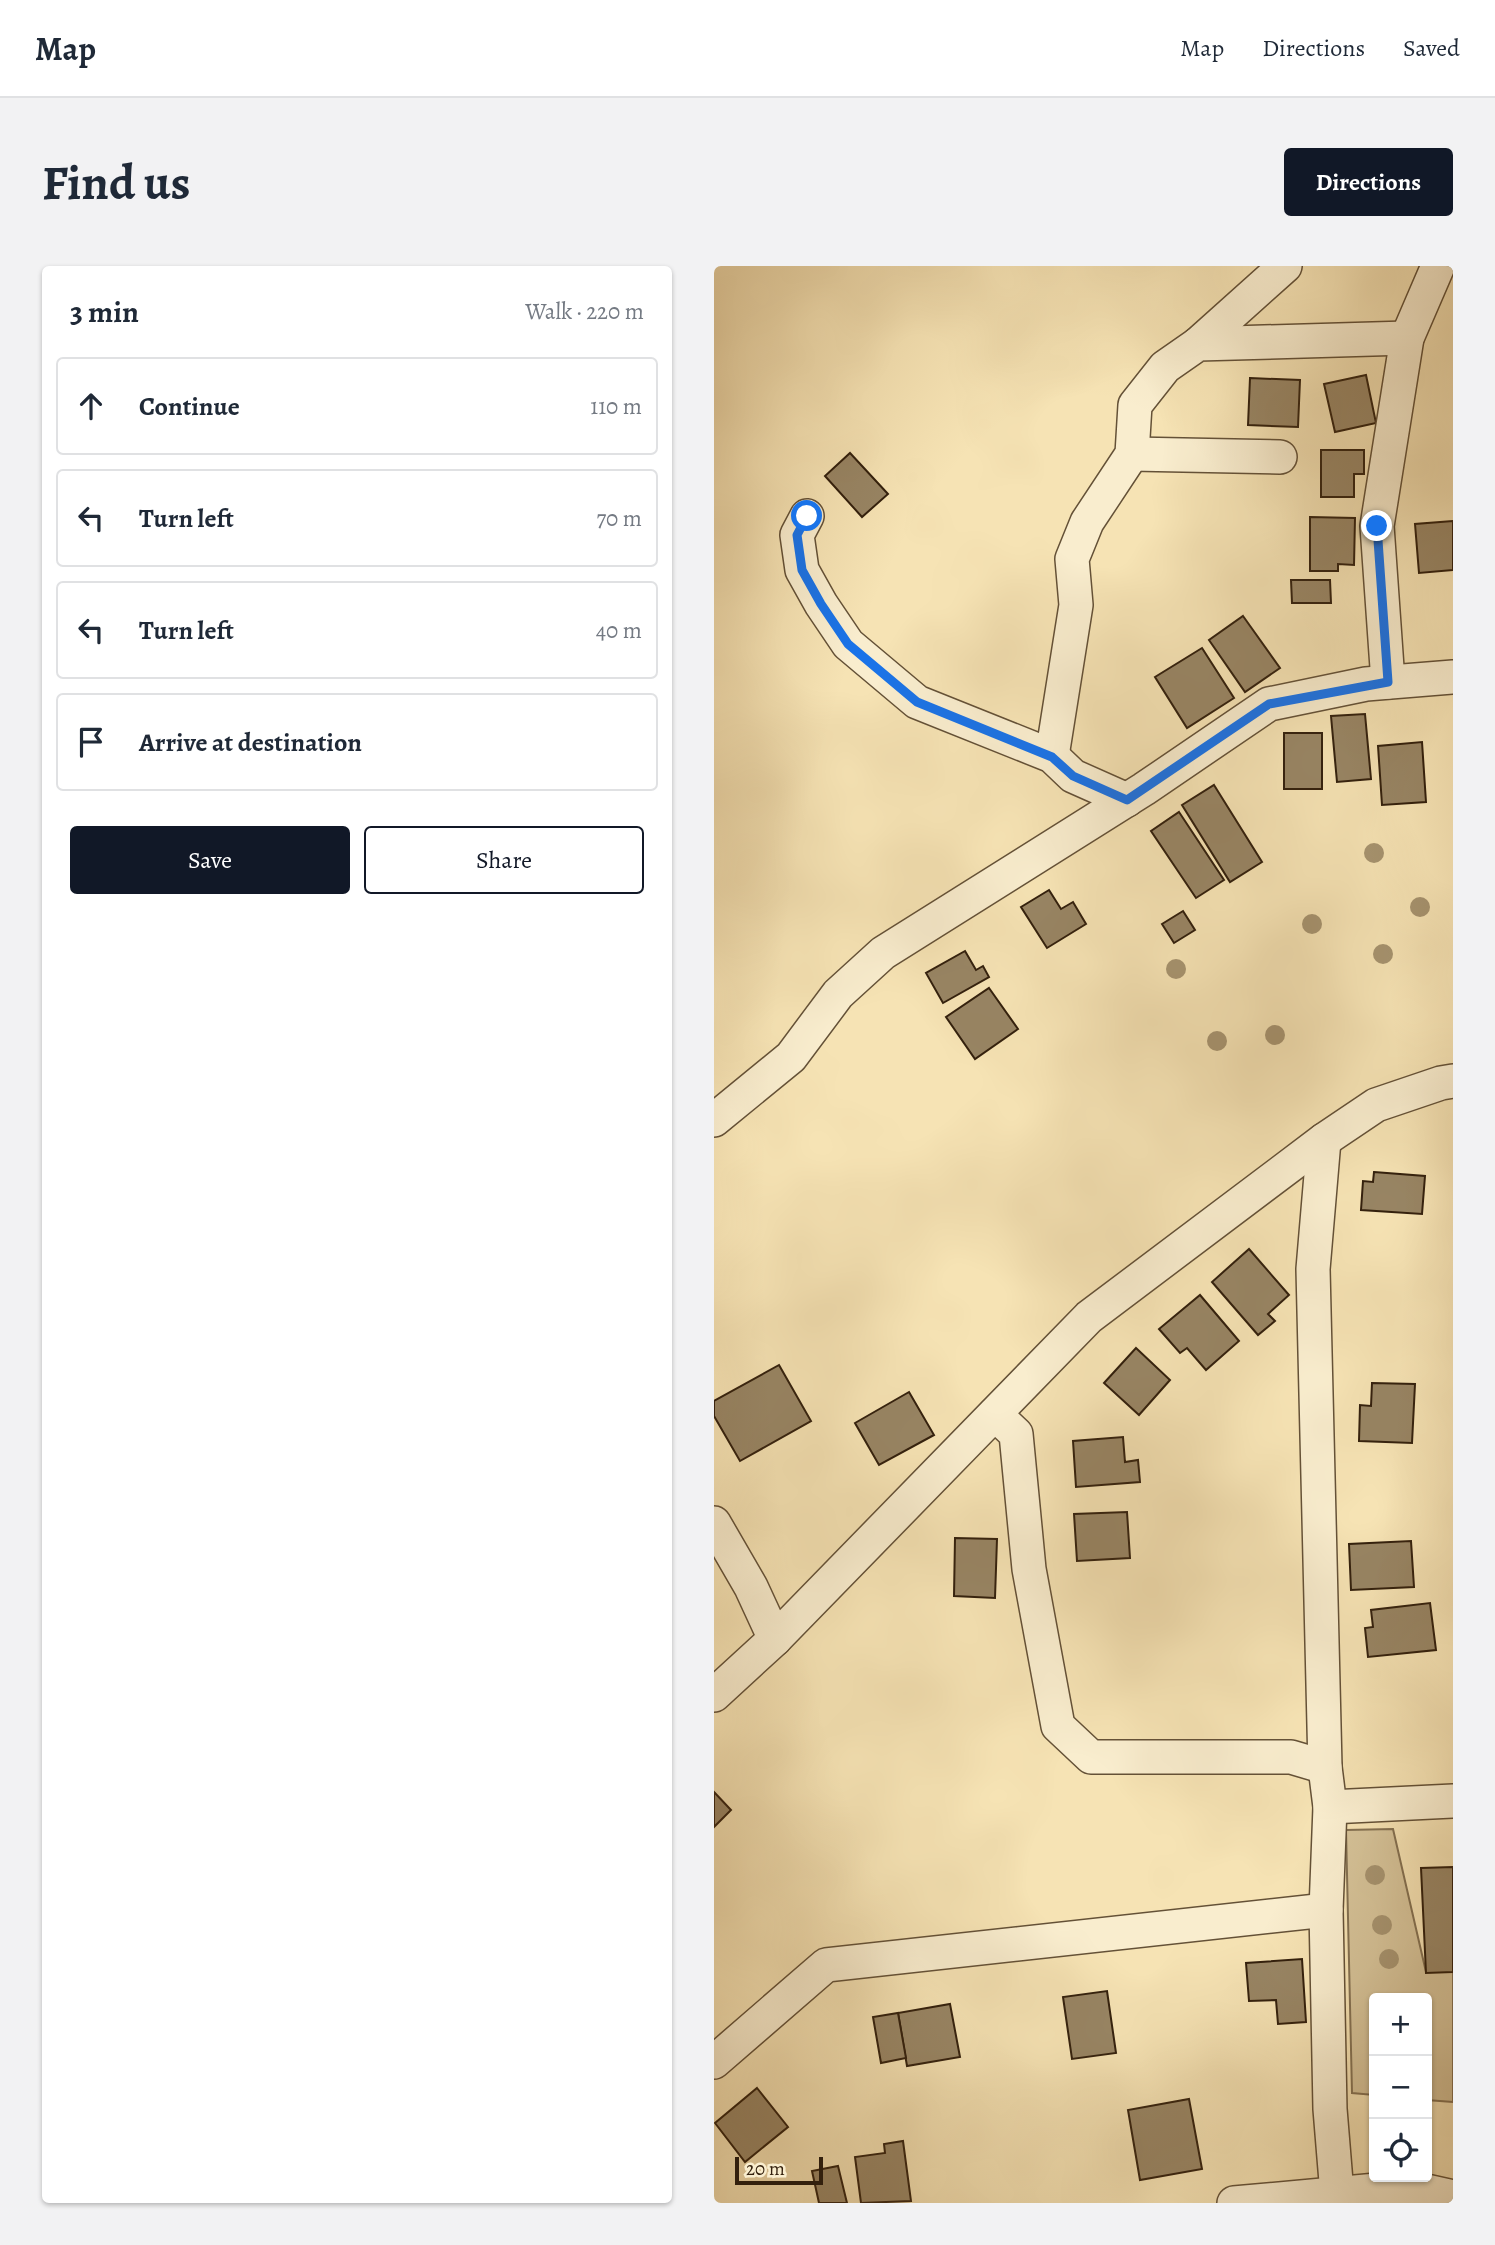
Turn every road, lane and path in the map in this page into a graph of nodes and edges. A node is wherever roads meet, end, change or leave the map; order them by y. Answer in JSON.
{"nodes":[{"id":1,"x":1285,"y":266,"type":"edge"},
{"id":2,"x":1438,"y":266,"type":"edge"},
{"id":3,"x":1407,"y":338,"type":"junction"},
{"id":4,"x":1198,"y":344,"type":"junction"},
{"id":5,"x":1132,"y":454,"type":"junction"},
{"id":6,"x":1280,"y":457,"type":"dead end"},
{"id":7,"x":807,"y":516,"type":"dead end"},
{"id":8,"x":1453,"y":677,"type":"edge"},
{"id":9,"x":1388,"y":682,"type":"junction"},
{"id":10,"x":1052,"y":757,"type":"junction"},
{"id":11,"x":1127,"y":800,"type":"junction"},
{"id":12,"x":1453,"y":1082,"type":"edge"},
{"id":13,"x":714,"y":1120,"type":"edge"},
{"id":14,"x":1324,"y":1140,"type":"junction"},
{"id":15,"x":995,"y":1414,"type":"junction"},
{"id":16,"x":714,"y":1523,"type":"edge"},
{"id":17,"x":775,"y":1639,"type":"junction"},
{"id":18,"x":714,"y":1695,"type":"edge"},
{"id":19,"x":1325,"y":1767,"type":"junction"},
{"id":20,"x":1453,"y":1801,"type":"edge"},
{"id":21,"x":1330,"y":1807,"type":"junction"},
{"id":22,"x":1326,"y":1910,"type":"junction"},
{"id":23,"x":714,"y":2063,"type":"edge"},
{"id":24,"x":1337,"y":2194,"type":"junction"},
{"id":25,"x":1453,"y":2197,"type":"edge"},
{"id":26,"x":1234,"y":2203,"type":"edge"}],
"edges":[{"from":1,"to":4,"type":"street"},
{"from":2,"to":3,"type":"street"},
{"from":3,"to":4,"type":"street"},
{"from":3,"to":9,"type":"street"},
{"from":4,"to":5,"type":"street"},
{"from":5,"to":6,"type":"street"},
{"from":5,"to":10,"type":"street"},
{"from":7,"to":10,"type":"street"},
{"from":8,"to":9,"type":"street"},
{"from":9,"to":11,"type":"street"},
{"from":10,"to":11,"type":"street"},
{"from":11,"to":13,"type":"street"},
{"from":12,"to":14,"type":"street"},
{"from":14,"to":15,"type":"street"},
{"from":14,"to":19,"type":"street"},
{"from":15,"to":17,"type":"street"},
{"from":15,"to":19,"type":"street"},
{"from":16,"to":17,"type":"street"},
{"from":17,"to":18,"type":"street"},
{"from":19,"to":21,"type":"street"},
{"from":20,"to":21,"type":"street"},
{"from":21,"to":22,"type":"street"},
{"from":22,"to":23,"type":"street"},
{"from":22,"to":24,"type":"street"},
{"from":24,"to":25,"type":"street"},
{"from":24,"to":26,"type":"street"}]}
